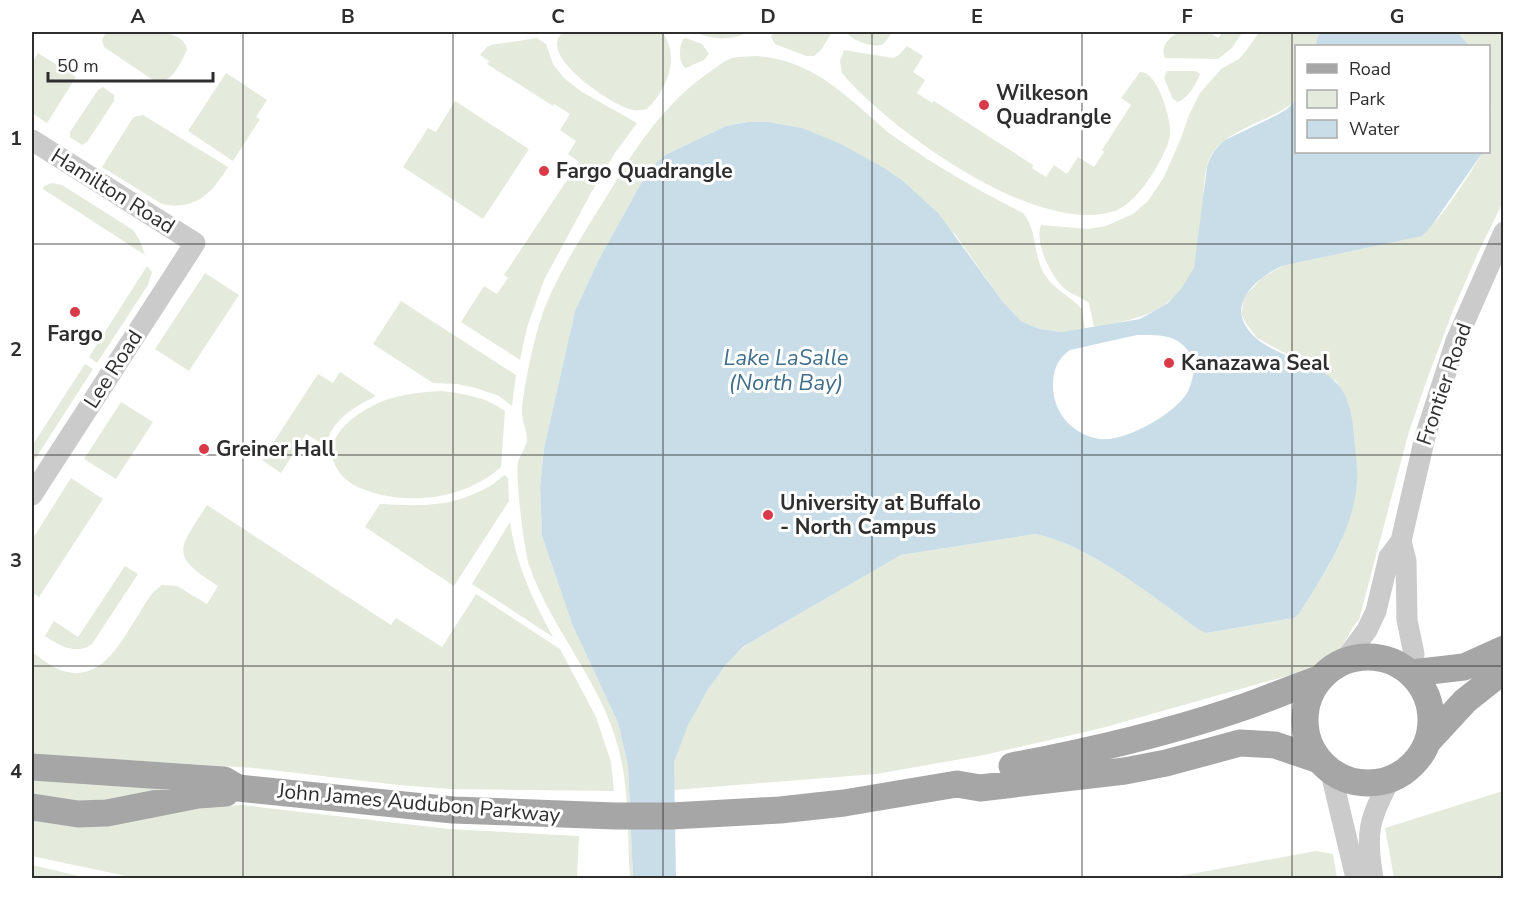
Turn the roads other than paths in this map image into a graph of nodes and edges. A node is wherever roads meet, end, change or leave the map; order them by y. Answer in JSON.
{"nodes":[{"id":1,"x":32,"y":140,"type":"edge"},
{"id":2,"x":1503,"y":232,"type":"edge"},
{"id":3,"x":195,"y":243,"type":"joint"},
{"id":4,"x":32,"y":495,"type":"edge"},
{"id":5,"x":1401,"y":542,"type":"junction"},
{"id":6,"x":1503,"y":649,"type":"edge"},
{"id":7,"x":1345,"y":660,"type":"junction"},
{"id":8,"x":1503,"y":670,"type":"edge"},
{"id":9,"x":1412,"y":673,"type":"junction"},
{"id":10,"x":1319,"y":679,"type":"junction"},
{"id":11,"x":1429,"y":740,"type":"junction"},
{"id":12,"x":1325,"y":766,"type":"junction"},
{"id":13,"x":32,"y":767,"type":"edge"},
{"id":14,"x":1391,"y":778,"type":"junction"},
{"id":15,"x":957,"y":784,"type":"junction"},
{"id":16,"x":238,"y":788,"type":"junction"},
{"id":17,"x":32,"y":807,"type":"edge"},
{"id":18,"x":1356,"y":879,"type":"edge"},
{"id":19,"x":1373,"y":879,"type":"edge"}],
"edges":[{"from":1,"to":3,"type":"street","name":"Hamilton Road"},
{"from":2,"to":5,"type":"street","name":"Frontier Road"},
{"from":3,"to":4,"type":"street","name":"Lee Road"},
{"from":5,"to":7,"type":"street","name":"Frontier Road"},
{"from":5,"to":9,"type":"street","name":"Frontier Road"},
{"from":6,"to":9,"type":"main road"},
{"from":7,"to":9,"type":"main road"},
{"from":7,"to":10,"type":"main road"},
{"from":8,"to":11,"type":"main road"},
{"from":9,"to":11,"type":"main road"},
{"from":10,"to":12,"type":"main road"},
{"from":10,"to":15,"type":"main road","name":"John James Audubon Parkway"},
{"from":11,"to":14,"type":"main road"},
{"from":12,"to":14,"type":"main road"},
{"from":12,"to":15,"type":"main road","name":"John James Audubon Parkway"},
{"from":12,"to":18,"type":"street"},
{"from":13,"to":16,"type":"main road","name":"John James Audubon Parkway"},
{"from":14,"to":19,"type":"street"},
{"from":15,"to":16,"type":"main road","name":"John James Audubon Parkway"},
{"from":16,"to":17,"type":"main road","name":"John James Audubon Parkway"}]}
